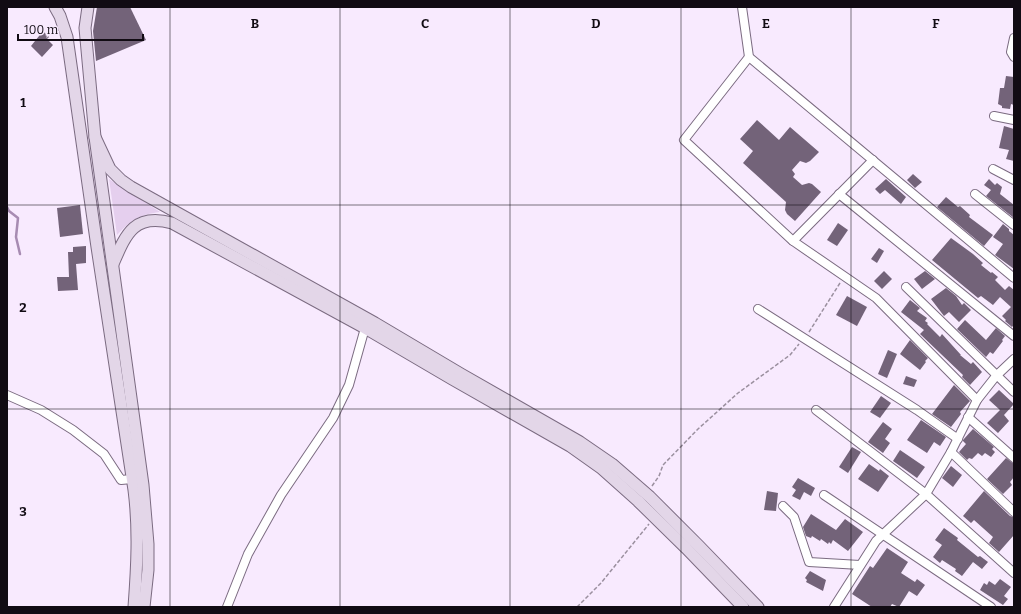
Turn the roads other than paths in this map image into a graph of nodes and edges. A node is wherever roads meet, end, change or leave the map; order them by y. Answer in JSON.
{"nodes":[{"id":1,"x":55,"y":7,"type":"edge"},
{"id":2,"x":88,"y":7,"type":"edge"},
{"id":3,"x":742,"y":7,"type":"edge"},
{"id":4,"x":1014,"y":38,"type":"edge"},
{"id":5,"x":749,"y":57,"type":"junction"},
{"id":6,"x":1014,"y":57,"type":"edge"},
{"id":7,"x":88,"y":70,"type":"junction"},
{"id":8,"x":72,"y":71,"type":"junction"},
{"id":9,"x":994,"y":116,"type":"dead end"},
{"id":10,"x":1014,"y":120,"type":"edge"},
{"id":11,"x":96,"y":137,"type":"junction"},
{"id":12,"x":873,"y":160,"type":"junction"},
{"id":13,"x":993,"y":169,"type":"dead end"},
{"id":14,"x":1014,"y":180,"type":"edge"},
{"id":15,"x":839,"y":194,"type":"junction"},
{"id":16,"x":975,"y":194,"type":"dead end"},
{"id":17,"x":1014,"y":225,"type":"edge"},
{"id":18,"x":209,"y":230,"type":"junction"},
{"id":19,"x":203,"y":240,"type":"junction"},
{"id":20,"x":793,"y":241,"type":"junction"},
{"id":21,"x":113,"y":264,"type":"junction"},
{"id":22,"x":1014,"y":278,"type":"edge"},
{"id":23,"x":906,"y":287,"type":"dead end"},
{"id":24,"x":758,"y":309,"type":"dead end"},
{"id":25,"x":365,"y":328,"type":"junction"},
{"id":26,"x":1014,"y":336,"type":"edge"},
{"id":27,"x":1014,"y":359,"type":"edge"},
{"id":28,"x":127,"y":367,"type":"junction"},
{"id":29,"x":115,"y":369,"type":"junction"},
{"id":30,"x":996,"y":376,"type":"junction"},
{"id":31,"x":1014,"y":392,"type":"edge"},
{"id":32,"x":7,"y":395,"type":"edge"},
{"id":33,"x":977,"y":400,"type":"junction"},
{"id":34,"x":507,"y":404,"type":"junction"},
{"id":35,"x":816,"y":410,"type":"dead end"},
{"id":36,"x":968,"y":417,"type":"junction"},
{"id":37,"x":958,"y":439,"type":"junction"},
{"id":38,"x":951,"y":452,"type":"junction"},
{"id":39,"x":1014,"y":458,"type":"edge"},
{"id":40,"x":132,"y":479,"type":"junction"},
{"id":41,"x":926,"y":494,"type":"junction"},
{"id":42,"x":824,"y":495,"type":"dead end"},
{"id":43,"x":783,"y":506,"type":"dead end"},
{"id":44,"x":1014,"y":512,"type":"edge"},
{"id":45,"x":883,"y":534,"type":"junction"},
{"id":46,"x":860,"y":565,"type":"junction"},
{"id":47,"x":1014,"y":573,"type":"edge"},
{"id":48,"x":134,"y":607,"type":"edge"},
{"id":49,"x":144,"y":607,"type":"edge"},
{"id":50,"x":227,"y":607,"type":"edge"},
{"id":51,"x":742,"y":607,"type":"edge"},
{"id":52,"x":758,"y":607,"type":"edge"},
{"id":53,"x":834,"y":607,"type":"edge"},
{"id":54,"x":991,"y":607,"type":"edge"}],
"edges":[{"from":1,"to":8,"type":"street"},
{"from":2,"to":7,"type":"street"},
{"from":3,"to":5,"type":"street"},
{"from":4,"to":6,"type":"street"},
{"from":5,"to":12,"type":"street"},
{"from":5,"to":20,"type":"street"},
{"from":7,"to":8,"type":"street"},
{"from":7,"to":11,"type":"street"},
{"from":8,"to":29,"type":"street"},
{"from":9,"to":10,"type":"street"},
{"from":11,"to":18,"type":"street"},
{"from":11,"to":21,"type":"street"},
{"from":12,"to":15,"type":"street"},
{"from":12,"to":22,"type":"street"},
{"from":13,"to":14,"type":"street"},
{"from":15,"to":20,"type":"street"},
{"from":15,"to":26,"type":"street"},
{"from":16,"to":17,"type":"street"},
{"from":18,"to":19,"type":"street"},
{"from":18,"to":34,"type":"street"},
{"from":19,"to":21,"type":"street"},
{"from":19,"to":25,"type":"street"},
{"from":20,"to":33,"type":"street"},
{"from":21,"to":28,"type":"street"},
{"from":23,"to":30,"type":"street"},
{"from":24,"to":37,"type":"street"},
{"from":25,"to":34,"type":"street"},
{"from":25,"to":50,"type":"street"},
{"from":27,"to":30,"type":"street"},
{"from":28,"to":29,"type":"street"},
{"from":28,"to":49,"type":"street"},
{"from":29,"to":40,"type":"street"},
{"from":30,"to":31,"type":"street"},
{"from":30,"to":33,"type":"street"},
{"from":32,"to":40,"type":"street"},
{"from":33,"to":36,"type":"street"},
{"from":34,"to":51,"type":"street"},
{"from":34,"to":52,"type":"street"},
{"from":35,"to":41,"type":"street"},
{"from":36,"to":37,"type":"street"},
{"from":36,"to":39,"type":"street"},
{"from":37,"to":38,"type":"street"},
{"from":38,"to":41,"type":"street"},
{"from":38,"to":44,"type":"street"},
{"from":40,"to":48,"type":"street"},
{"from":41,"to":45,"type":"street"},
{"from":41,"to":47,"type":"street"},
{"from":42,"to":45,"type":"street"},
{"from":43,"to":46,"type":"street"},
{"from":45,"to":46,"type":"street"},
{"from":45,"to":54,"type":"street"},
{"from":46,"to":53,"type":"street"}]}
